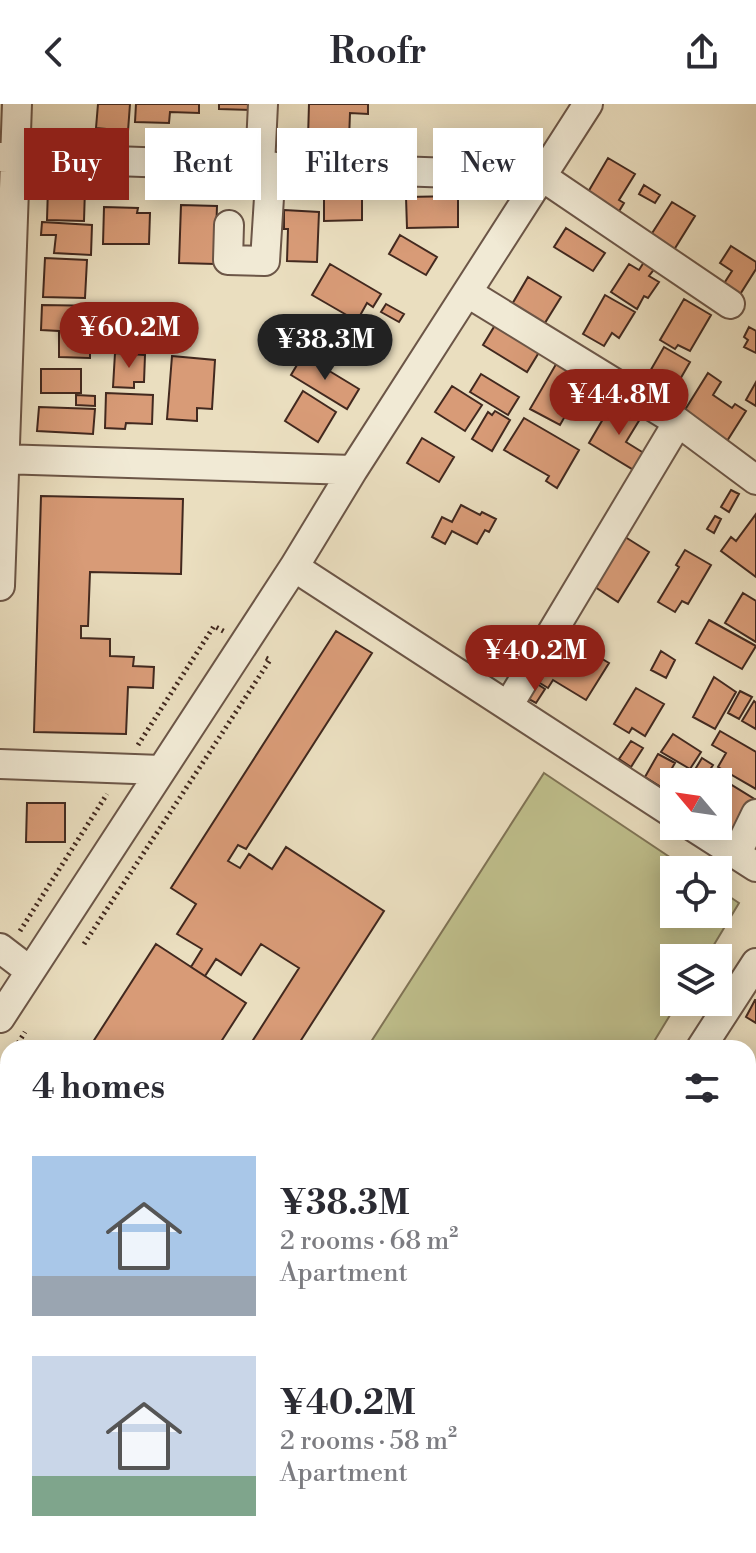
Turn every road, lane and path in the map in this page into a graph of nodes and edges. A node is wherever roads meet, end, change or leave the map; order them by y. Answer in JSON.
{"nodes":[{"id":1,"x":17,"y":104,"type":"edge"},
{"id":2,"x":263,"y":104,"type":"edge"},
{"id":3,"x":588,"y":104,"type":"edge"},
{"id":4,"x":7,"y":157,"type":"edge"},
{"id":5,"x":265,"y":166,"type":"junction"},
{"id":6,"x":433,"y":172,"type":"edge"},
{"id":7,"x":543,"y":173,"type":"edge"},
{"id":8,"x":543,"y":177,"type":"edge"},
{"id":9,"x":526,"y":200,"type":"edge"},
{"id":10,"x":229,"y":225,"type":"dead end"},
{"id":11,"x":468,"y":293,"type":"junction"},
{"id":12,"x":730,"y":304,"type":"dead end"},
{"id":13,"x":678,"y":422,"type":"junction"},
{"id":14,"x":3,"y":459,"type":"edge"},
{"id":15,"x":353,"y":470,"type":"junction"},
{"id":16,"x":756,"y":480,"type":"edge"},
{"id":17,"x":294,"y":567,"type":"junction"},
{"id":18,"x":0,"y":586,"type":"edge"},
{"id":19,"x":508,"y":706,"type":"junction"},
{"id":20,"x":0,"y":764,"type":"edge"},
{"id":21,"x":161,"y":770,"type":"junction"},
{"id":22,"x":660,"y":805,"type":"edge"},
{"id":23,"x":756,"y":814,"type":"edge"},
{"id":24,"x":714,"y":840,"type":"edge"},
{"id":25,"x":746,"y":861,"type":"edge"},
{"id":26,"x":0,"y":948,"type":"edge"},
{"id":27,"x":756,"y":963,"type":"edge"},
{"id":28,"x":30,"y":971,"type":"junction"},
{"id":29,"x":0,"y":1018,"type":"edge"},
{"id":30,"x":706,"y":1040,"type":"edge"}],
"edges":[{"from":1,"to":4,"type":"street"},
{"from":2,"to":5,"type":"street"},
{"from":3,"to":7,"type":"street"},
{"from":4,"to":5,"type":"street"},
{"from":4,"to":14,"type":"street"},
{"from":5,"to":6,"type":"street"},
{"from":5,"to":10,"type":"street"},
{"from":8,"to":12,"type":"street"},
{"from":9,"to":11,"type":"street"},
{"from":11,"to":13,"type":"street"},
{"from":11,"to":15,"type":"street"},
{"from":13,"to":16,"type":"street"},
{"from":13,"to":19,"type":"street"},
{"from":14,"to":15,"type":"street"},
{"from":14,"to":18,"type":"street"},
{"from":15,"to":17,"type":"street"},
{"from":17,"to":19,"type":"street"},
{"from":17,"to":21,"type":"street"},
{"from":19,"to":22,"type":"street"},
{"from":20,"to":21,"type":"street"},
{"from":21,"to":28,"type":"street"},
{"from":23,"to":25,"type":"street"},
{"from":24,"to":25,"type":"street"},
{"from":26,"to":28,"type":"street"},
{"from":27,"to":30,"type":"street"},
{"from":28,"to":29,"type":"street"}]}
